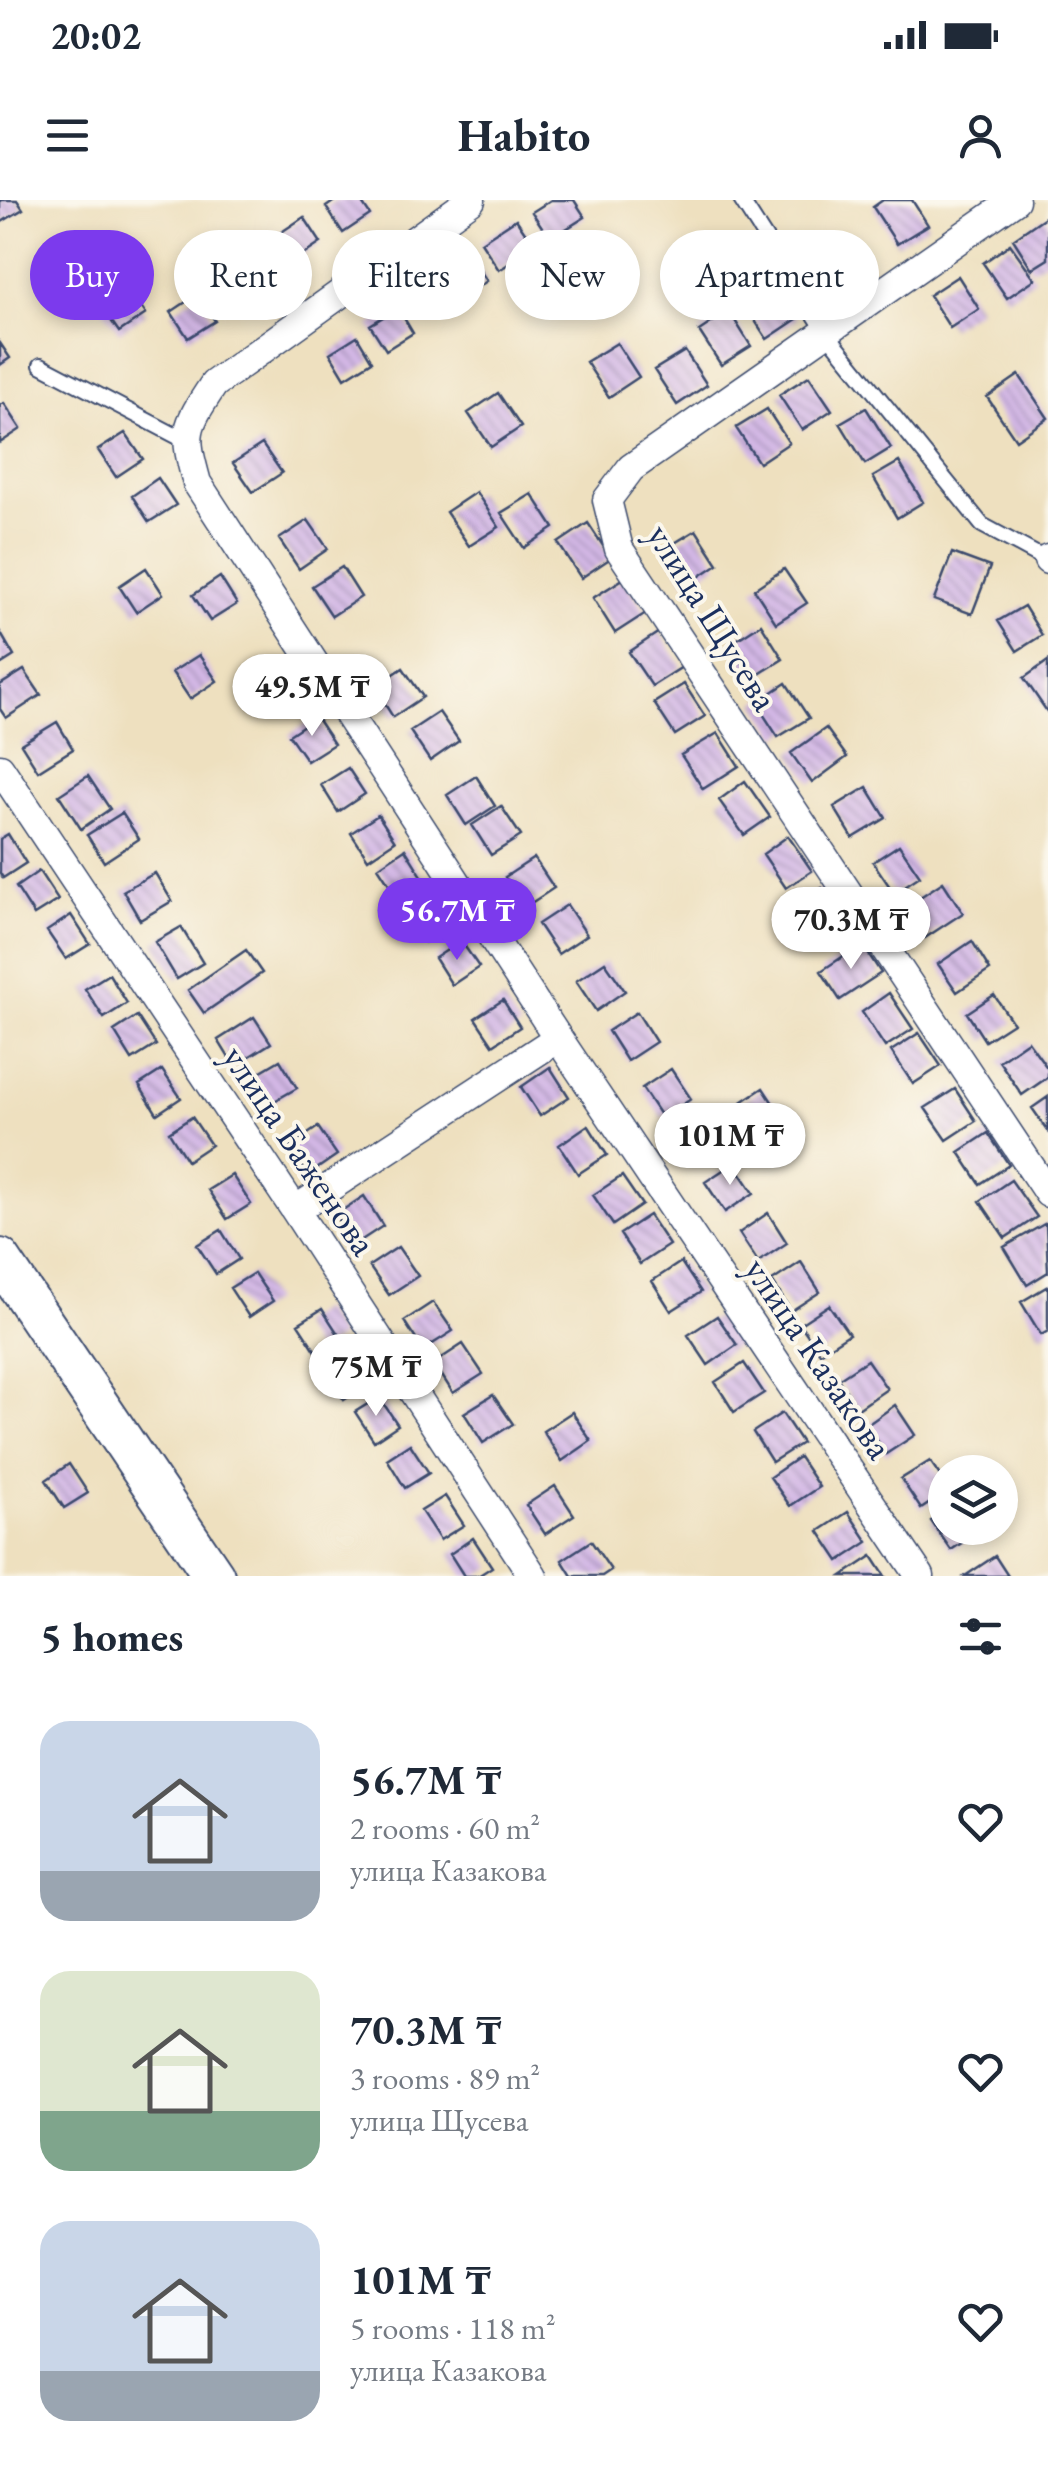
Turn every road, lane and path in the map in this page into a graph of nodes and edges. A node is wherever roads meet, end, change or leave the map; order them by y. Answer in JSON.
{"nodes":[{"id":1,"x":471,"y":200,"type":"edge"},
{"id":2,"x":741,"y":200,"type":"edge"},
{"id":3,"x":1015,"y":200,"type":"edge"},
{"id":4,"x":825,"y":330,"type":"junction"},
{"id":5,"x":42,"y":365,"type":"dead end"},
{"id":6,"x":186,"y":441,"type":"junction"},
{"id":7,"x":1048,"y":560,"type":"edge"},
{"id":8,"x":0,"y":768,"type":"edge"},
{"id":9,"x":558,"y":1038,"type":"junction"},
{"id":10,"x":1048,"y":1193,"type":"edge"},
{"id":11,"x":295,"y":1210,"type":"junction"},
{"id":12,"x":0,"y":1259,"type":"edge"},
{"id":13,"x":214,"y":1576,"type":"edge"},
{"id":14,"x":533,"y":1576,"type":"edge"},
{"id":15,"x":920,"y":1576,"type":"edge"}],
"edges":[{"from":1,"to":6,"type":"street"},
{"from":2,"to":4,"type":"lane"},
{"from":3,"to":4,"type":"street","name":"улица Щусева"},
{"from":4,"to":7,"type":"lane"},
{"from":4,"to":10,"type":"street","name":"улица Щусева"},
{"from":5,"to":6,"type":"lane"},
{"from":6,"to":9,"type":"street","name":"улица Казакова"},
{"from":8,"to":11,"type":"street","name":"улица Баженова"},
{"from":9,"to":11,"type":"street"},
{"from":9,"to":15,"type":"street","name":"улица Казакова"},
{"from":11,"to":14,"type":"street","name":"улица Баженова"},
{"from":12,"to":13,"type":"street"}]}
